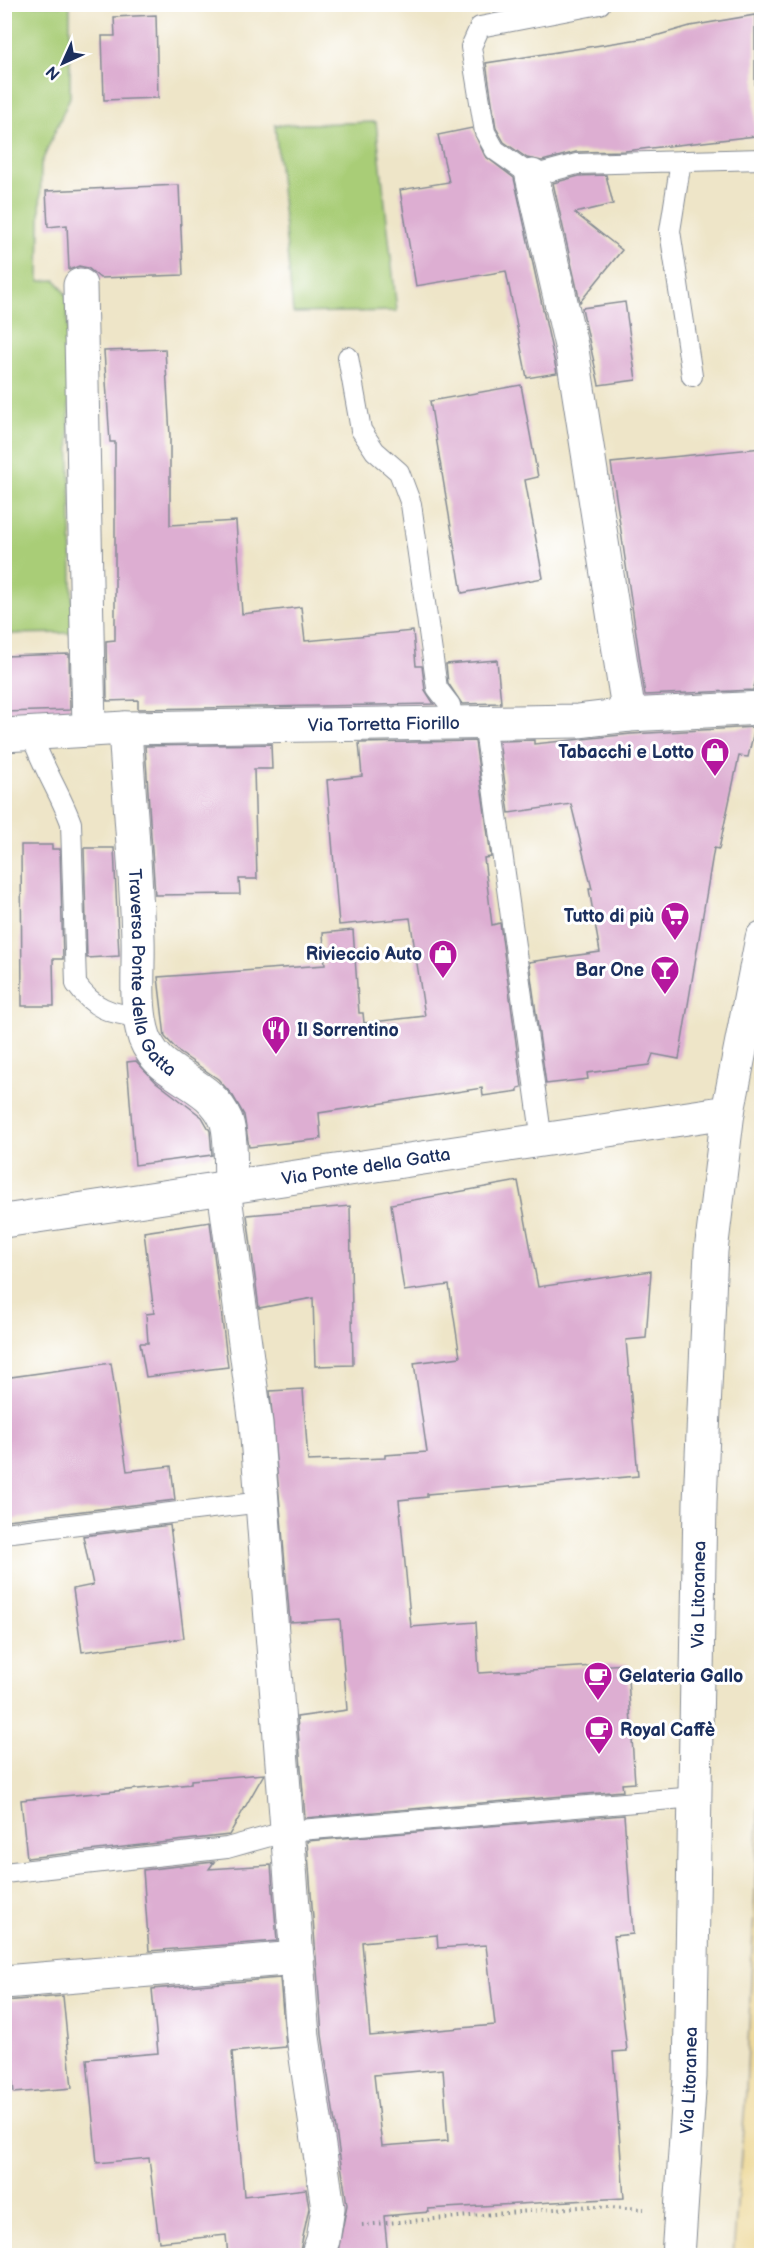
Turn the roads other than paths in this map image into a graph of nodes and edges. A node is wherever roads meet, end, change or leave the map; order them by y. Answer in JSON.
{"nodes":[{"id":1,"x":600,"y":4,"type":"edge"},
{"id":2,"x":510,"y":13,"type":"edge"},
{"id":3,"x":762,"y":159,"type":"edge"},
{"id":4,"x":681,"y":161,"type":"junction"},
{"id":5,"x":532,"y":176,"type":"junction"},
{"id":6,"x":80,"y":285,"type":"dead end"},
{"id":7,"x":348,"y":357,"type":"dead end"},
{"id":8,"x":692,"y":376,"type":"dead end"},
{"id":9,"x":762,"y":708,"type":"edge"},
{"id":10,"x":629,"y":715,"type":"junction"},
{"id":11,"x":469,"y":722,"type":"junction"},
{"id":12,"x":125,"y":728,"type":"junction"},
{"id":13,"x":89,"y":729,"type":"junction"},
{"id":14,"x":18,"y":734,"type":"edge"},
{"id":15,"x":762,"y":938,"type":"edge"},
{"id":16,"x":140,"y":1017,"type":"junction"},
{"id":17,"x":728,"y":1112,"type":"junction"},
{"id":18,"x":542,"y":1141,"type":"junction"},
{"id":19,"x":228,"y":1189,"type":"junction"},
{"id":20,"x":4,"y":1221,"type":"edge"},
{"id":21,"x":262,"y":1502,"type":"junction"},
{"id":22,"x":4,"y":1533,"type":"edge"},
{"id":23,"x":696,"y":1797,"type":"junction"},
{"id":24,"x":288,"y":1832,"type":"junction"},
{"id":25,"x":4,"y":1873,"type":"edge"},
{"id":26,"x":297,"y":1958,"type":"junction"},
{"id":27,"x":4,"y":1982,"type":"edge"},
{"id":28,"x":321,"y":2242,"type":"edge"},
{"id":29,"x":678,"y":2256,"type":"edge"}],
"edges":[{"from":1,"to":2,"type":"lane"},
{"from":2,"to":5,"type":"lane"},
{"from":3,"to":4,"type":"lane"},
{"from":4,"to":5,"type":"lane"},
{"from":4,"to":8,"type":"lane"},
{"from":5,"to":10,"type":"street"},
{"from":6,"to":13,"type":"street"},
{"from":7,"to":11,"type":"lane"},
{"from":9,"to":10,"type":"street","name":"Via Torretta Fiorillo"},
{"from":10,"to":11,"type":"street","name":"Via Torretta Fiorillo"},
{"from":11,"to":12,"type":"street","name":"Via Torretta Fiorillo"},
{"from":11,"to":18,"type":"lane"},
{"from":12,"to":13,"type":"street","name":"Via Torretta Fiorillo"},
{"from":12,"to":16,"type":"street","name":"Traversa Ponte della Gatta"},
{"from":13,"to":14,"type":"street","name":"Via Torretta Fiorillo"},
{"from":14,"to":16,"type":"lane"},
{"from":15,"to":17,"type":"street","name":"Via Litoranea"},
{"from":16,"to":19,"type":"street","name":"Traversa Ponte della Gatta"},
{"from":17,"to":18,"type":"street","name":"Via Ponte della Gatta"},
{"from":17,"to":23,"type":"street","name":"Via Litoranea"},
{"from":18,"to":19,"type":"street","name":"Via Ponte della Gatta"},
{"from":19,"to":20,"type":"street","name":"Via Ponte della Gatta"},
{"from":19,"to":21,"type":"street","name":"Traversa Ponte della Gatta"},
{"from":21,"to":22,"type":"lane"},
{"from":21,"to":24,"type":"street","name":"Traversa Ponte della Gatta"},
{"from":23,"to":24,"type":"lane"},
{"from":23,"to":29,"type":"street","name":"Via Litoranea"},
{"from":24,"to":25,"type":"lane"},
{"from":24,"to":26,"type":"street","name":"Traversa Ponte della Gatta"},
{"from":26,"to":27,"type":"street"},
{"from":26,"to":28,"type":"street","name":"Traversa Ponte della Gatta"}]}
